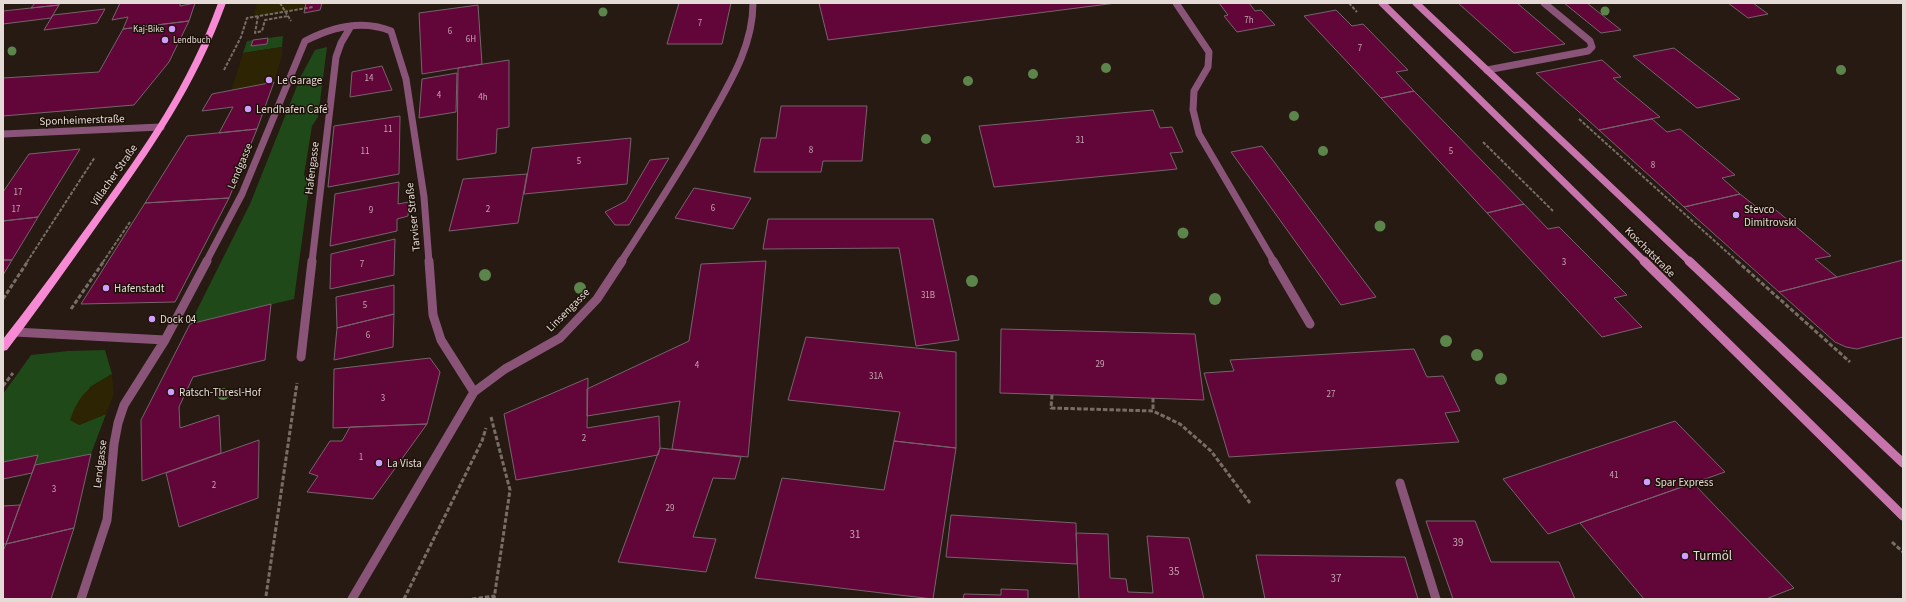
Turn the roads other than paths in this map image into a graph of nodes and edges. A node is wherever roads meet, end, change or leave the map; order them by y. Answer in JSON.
{"nodes":[{"id":1,"x":222,"y":3,"type":"edge"},
{"id":2,"x":753,"y":3,"type":"edge"},
{"id":3,"x":1176,"y":3,"type":"edge"},
{"id":4,"x":1382,"y":3,"type":"edge"},
{"id":5,"x":1416,"y":3,"type":"edge"},
{"id":6,"x":1544,"y":3,"type":"edge"},
{"id":7,"x":352,"y":26,"type":"junction"},
{"id":8,"x":1487,"y":70,"type":"junction"},
{"id":9,"x":161,"y":127,"type":"junction"},
{"id":10,"x":3,"y":134,"type":"edge"},
{"id":11,"x":1310,"y":324,"type":"dead end"},
{"id":12,"x":15,"y":332,"type":"junction"},
{"id":13,"x":165,"y":340,"type":"junction"},
{"id":14,"x":3,"y":347,"type":"edge"},
{"id":15,"x":301,"y":357,"type":"road end"},
{"id":16,"x":474,"y":392,"type":"junction"},
{"id":17,"x":1903,"y":463,"type":"edge"},
{"id":18,"x":1400,"y":483,"type":"dead end"},
{"id":19,"x":1903,"y":516,"type":"edge"},
{"id":20,"x":81,"y":599,"type":"edge"},
{"id":21,"x":352,"y":599,"type":"edge"},
{"id":22,"x":1436,"y":599,"type":"edge"}],
"edges":[{"from":1,"to":9,"type":"main road","name":"Villacher Straße"},
{"from":2,"to":16,"type":"street","name":"Linsengasse"},
{"from":3,"to":11,"type":"street"},
{"from":4,"to":19,"type":"main road","name":"Koschatstraße"},
{"from":5,"to":8,"type":"main road","name":"Koschatstraße"},
{"from":6,"to":8,"type":"street"},
{"from":7,"to":13,"type":"street","name":"Lendgasse"},
{"from":7,"to":15,"type":"street","name":"Hafengasse"},
{"from":7,"to":16,"type":"street","name":"Tarviser Straße"},
{"from":8,"to":17,"type":"main road","name":"Koschatstraße"},
{"from":9,"to":10,"type":"street","name":"Sponheimerstraße"},
{"from":9,"to":12,"type":"main road","name":"Villacher Straße"},
{"from":12,"to":13,"type":"street"},
{"from":12,"to":14,"type":"main road","name":"Villacher Straße"},
{"from":13,"to":20,"type":"street","name":"Lendgasse"},
{"from":16,"to":21,"type":"street","name":"Linsengasse"},
{"from":18,"to":22,"type":"street"}]}
